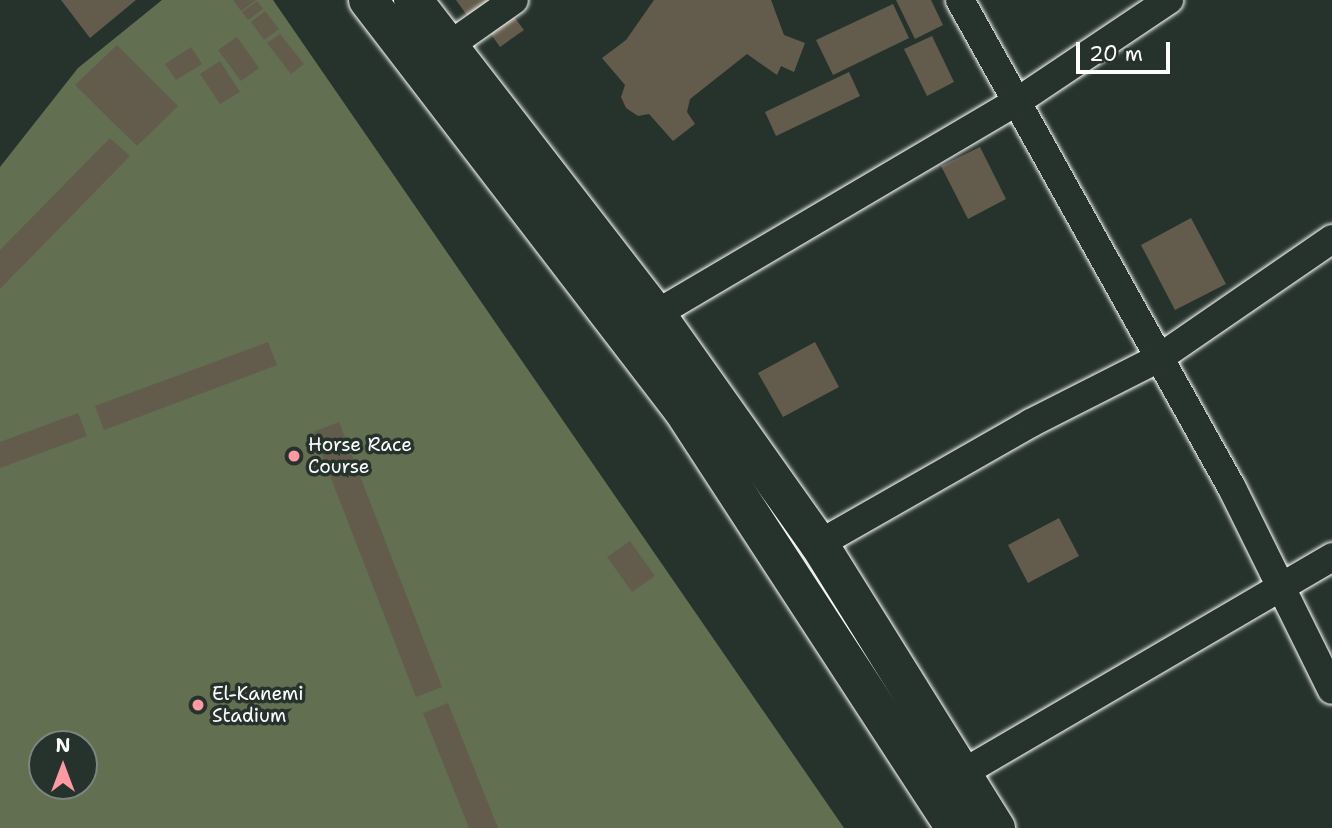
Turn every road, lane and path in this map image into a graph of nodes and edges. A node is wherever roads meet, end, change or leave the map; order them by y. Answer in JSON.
{"nodes":[{"id":1,"x":368,"y":0,"type":"edge"},
{"id":2,"x":413,"y":0,"type":"edge"},
{"id":3,"x":514,"y":0,"type":"edge"},
{"id":4,"x":960,"y":0,"type":"edge"},
{"id":5,"x":1169,"y":0,"type":"edge"},
{"id":6,"x":450,"y":45,"type":"junction"},
{"id":7,"x":1018,"y":101,"type":"junction"},
{"id":8,"x":1332,"y":239,"type":"edge"},
{"id":9,"x":656,"y":314,"type":"junction"},
{"id":10,"x":1159,"y":358,"type":"junction"},
{"id":11,"x":820,"y":544,"type":"junction"},
{"id":12,"x":1332,"y":557,"type":"edge"},
{"id":13,"x":1279,"y":592,"type":"junction"},
{"id":14,"x":1332,"y":690,"type":"edge"},
{"id":15,"x":961,"y":775,"type":"junction"},
{"id":16,"x":955,"y":828,"type":"edge"},
{"id":17,"x":996,"y":828,"type":"edge"}],
"edges":[{"from":1,"to":16,"type":"main road"},
{"from":2,"to":6,"type":"main road"},
{"from":3,"to":6,"type":"street"},
{"from":4,"to":7,"type":"street"},
{"from":5,"to":7,"type":"street"},
{"from":6,"to":9,"type":"main road"},
{"from":7,"to":9,"type":"street"},
{"from":7,"to":10,"type":"street"},
{"from":8,"to":10,"type":"street"},
{"from":9,"to":11,"type":"main road"},
{"from":10,"to":11,"type":"street"},
{"from":10,"to":13,"type":"street"},
{"from":11,"to":15,"type":"main road"},
{"from":12,"to":13,"type":"street"},
{"from":13,"to":14,"type":"street"},
{"from":13,"to":15,"type":"street"},
{"from":15,"to":17,"type":"main road"}]}
